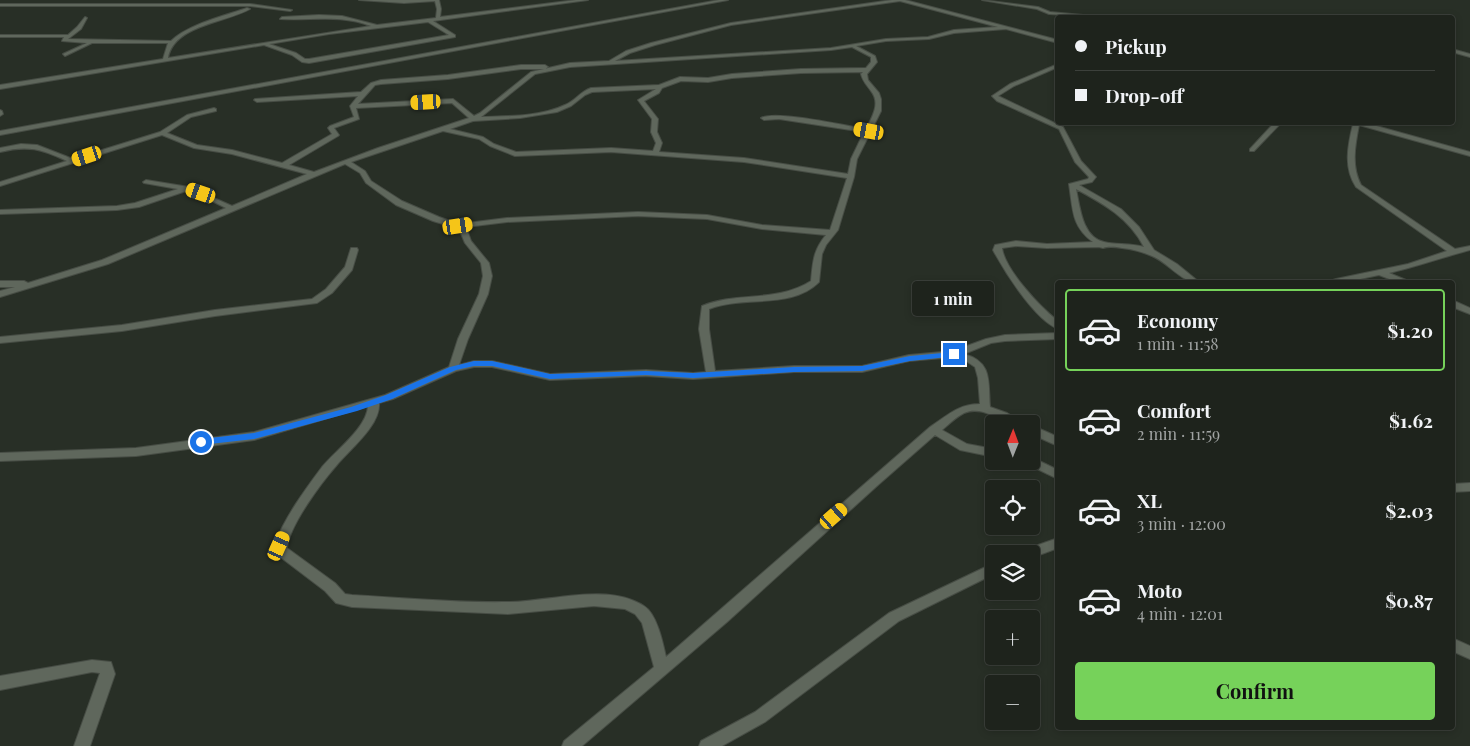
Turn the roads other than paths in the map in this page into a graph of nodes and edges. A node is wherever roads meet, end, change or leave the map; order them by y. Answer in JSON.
{"nodes":[{"id":1,"x":10,"y":0,"type":"edge"},
{"id":2,"x":361,"y":0,"type":"edge"},
{"id":3,"x":445,"y":0,"type":"edge"},
{"id":4,"x":586,"y":0,"type":"edge"},
{"id":5,"x":726,"y":0,"type":"edge"},
{"id":6,"x":900,"y":0,"type":"edge"},
{"id":7,"x":984,"y":0,"type":"edge"},
{"id":8,"x":437,"y":2,"type":"junction"},
{"id":9,"x":0,"y":4,"type":"edge"},
{"id":10,"x":254,"y":7,"type":"junction"},
{"id":11,"x":290,"y":10,"type":"dead end"},
{"id":12,"x":1075,"y":15,"type":"edge"},
{"id":13,"x":85,"y":18,"type":"dead end"},
{"id":14,"x":282,"y":18,"type":"dead end"},
{"id":15,"x":438,"y":19,"type":"junction"},
{"id":16,"x":429,"y":20,"type":"junction"},
{"id":17,"x":378,"y":27,"type":"junction"},
{"id":18,"x":1007,"y":28,"type":"junction"},
{"id":19,"x":0,"y":36,"type":"edge"},
{"id":20,"x":67,"y":36,"type":"junction"},
{"id":21,"x":1055,"y":41,"type":"edge"},
{"id":22,"x":93,"y":42,"type":"junction"},
{"id":23,"x":172,"y":42,"type":"junction"},
{"id":24,"x":263,"y":44,"type":"junction"},
{"id":25,"x":852,"y":46,"type":"junction"},
{"id":26,"x":1455,"y":51,"type":"edge"},
{"id":27,"x":65,"y":55,"type":"dead end"},
{"id":28,"x":1470,"y":56,"type":"edge"},
{"id":29,"x":165,"y":59,"type":"junction"},
{"id":30,"x":608,"y":62,"type":"junction"},
{"id":31,"x":1055,"y":66,"type":"edge"},
{"id":32,"x":551,"y":68,"type":"junction"},
{"id":33,"x":868,"y":70,"type":"junction"},
{"id":34,"x":0,"y":87,"type":"edge"},
{"id":35,"x":660,"y":87,"type":"junction"},
{"id":36,"x":363,"y":94,"type":"junction"},
{"id":37,"x":257,"y":100,"type":"dead end"},
{"id":38,"x":353,"y":106,"type":"junction"},
{"id":39,"x":214,"y":110,"type":"dead end"},
{"id":40,"x":764,"y":118,"type":"dead end"},
{"id":41,"x":472,"y":119,"type":"junction"},
{"id":42,"x":1276,"y":125,"type":"edge"},
{"id":43,"x":1355,"y":125,"type":"edge"},
{"id":44,"x":1362,"y":125,"type":"edge"},
{"id":45,"x":444,"y":129,"type":"junction"},
{"id":46,"x":869,"y":131,"type":"junction"},
{"id":47,"x":0,"y":133,"type":"edge"},
{"id":48,"x":162,"y":133,"type":"junction"},
{"id":49,"x":0,"y":150,"type":"edge"},
{"id":50,"x":1252,"y":150,"type":"dead end"},
{"id":51,"x":655,"y":153,"type":"junction"},
{"id":52,"x":1470,"y":154,"type":"edge"},
{"id":53,"x":72,"y":161,"type":"junction"},
{"id":54,"x":346,"y":162,"type":"junction"},
{"id":55,"x":284,"y":166,"type":"junction"},
{"id":56,"x":314,"y":174,"type":"junction"},
{"id":57,"x":852,"y":177,"type":"junction"},
{"id":58,"x":146,"y":182,"type":"dead end"},
{"id":59,"x":0,"y":184,"type":"edge"},
{"id":60,"x":1072,"y":184,"type":"junction"},
{"id":61,"x":187,"y":188,"type":"junction"},
{"id":62,"x":231,"y":208,"type":"junction"},
{"id":63,"x":0,"y":212,"type":"edge"},
{"id":64,"x":458,"y":226,"type":"junction"},
{"id":65,"x":832,"y":233,"type":"junction"},
{"id":66,"x":1103,"y":246,"type":"junction"},
{"id":67,"x":1470,"y":248,"type":"edge"},
{"id":68,"x":354,"y":250,"type":"dead end"},
{"id":69,"x":1151,"y":252,"type":"junction"},
{"id":70,"x":1454,"y":252,"type":"junction"},
{"id":71,"x":1381,"y":273,"type":"junction"},
{"id":72,"x":1192,"y":280,"type":"edge"},
{"id":73,"x":1346,"y":280,"type":"edge"},
{"id":74,"x":1398,"y":280,"type":"edge"},
{"id":75,"x":0,"y":284,"type":"edge"},
{"id":76,"x":33,"y":284,"type":"junction"},
{"id":77,"x":0,"y":294,"type":"edge"},
{"id":78,"x":1455,"y":304,"type":"edge"},
{"id":79,"x":1470,"y":311,"type":"edge"},
{"id":80,"x":1055,"y":324,"type":"edge"},
{"id":81,"x":1055,"y":336,"type":"edge"},
{"id":82,"x":0,"y":340,"type":"edge"},
{"id":83,"x":954,"y":354,"type":"junction"},
{"id":84,"x":453,"y":368,"type":"junction"},
{"id":85,"x":711,"y":374,"type":"junction"},
{"id":86,"x":373,"y":402,"type":"junction"},
{"id":87,"x":985,"y":407,"type":"junction"},
{"id":88,"x":1001,"y":415,"type":"edge"},
{"id":89,"x":934,"y":430,"type":"junction"},
{"id":90,"x":1040,"y":433,"type":"edge"},
{"id":91,"x":1055,"y":441,"type":"edge"},
{"id":92,"x":985,"y":451,"type":"edge"},
{"id":93,"x":0,"y":457,"type":"edge"},
{"id":94,"x":1040,"y":466,"type":"edge"},
{"id":95,"x":1055,"y":473,"type":"edge"},
{"id":96,"x":1470,"y":486,"type":"edge"},
{"id":97,"x":1455,"y":488,"type":"edge"},
{"id":98,"x":1055,"y":544,"type":"edge"},
{"id":99,"x":1040,"y":550,"type":"edge"},
{"id":100,"x":985,"y":572,"type":"edge"},
{"id":101,"x":1455,"y":646,"type":"edge"},
{"id":102,"x":1470,"y":653,"type":"edge"},
{"id":103,"x":662,"y":670,"type":"junction"},
{"id":104,"x":0,"y":683,"type":"edge"},
{"id":105,"x":82,"y":746,"type":"edge"},
{"id":106,"x":570,"y":746,"type":"edge"},
{"id":107,"x":707,"y":746,"type":"edge"}],
"edges":[{"from":1,"to":9,"type":"street"},
{"from":2,"to":8,"type":"street"},
{"from":3,"to":8,"type":"street"},
{"from":4,"to":15,"type":"street"},
{"from":5,"to":47,"type":"street"},
{"from":6,"to":18,"type":"street"},
{"from":6,"to":30,"type":"street"},
{"from":7,"to":12,"type":"street"},
{"from":8,"to":15,"type":"street"},
{"from":9,"to":10,"type":"street"},
{"from":10,"to":11,"type":"street"},
{"from":10,"to":23,"type":"street"},
{"from":13,"to":20,"type":"street"},
{"from":14,"to":17,"type":"street"},
{"from":15,"to":16,"type":"street"},
{"from":16,"to":17,"type":"street"},
{"from":16,"to":24,"type":"street"},
{"from":17,"to":24,"type":"street"},
{"from":18,"to":21,"type":"street"},
{"from":18,"to":25,"type":"street"},
{"from":19,"to":20,"type":"street"},
{"from":20,"to":22,"type":"street"},
{"from":22,"to":23,"type":"street"},
{"from":22,"to":27,"type":"street"},
{"from":23,"to":29,"type":"street"},
{"from":24,"to":29,"type":"street"},
{"from":25,"to":30,"type":"street"},
{"from":25,"to":33,"type":"street"},
{"from":26,"to":28,"type":"street"},
{"from":29,"to":34,"type":"street"},
{"from":30,"to":32,"type":"street"},
{"from":31,"to":60,"type":"street"},
{"from":32,"to":36,"type":"street"},
{"from":32,"to":41,"type":"street"},
{"from":33,"to":35,"type":"street"},
{"from":33,"to":46,"type":"street"},
{"from":35,"to":41,"type":"street"},
{"from":35,"to":51,"type":"street"},
{"from":36,"to":37,"type":"street"},
{"from":36,"to":38,"type":"street"},
{"from":38,"to":41,"type":"street"},
{"from":38,"to":55,"type":"street"},
{"from":39,"to":48,"type":"street"},
{"from":40,"to":46,"type":"street"},
{"from":41,"to":45,"type":"street"},
{"from":42,"to":50,"type":"street"},
{"from":43,"to":70,"type":"street"},
{"from":44,"to":52,"type":"street"},
{"from":45,"to":51,"type":"street"},
{"from":45,"to":54,"type":"street"},
{"from":46,"to":57,"type":"street"},
{"from":48,"to":53,"type":"street"},
{"from":48,"to":55,"type":"street"},
{"from":49,"to":53,"type":"street"},
{"from":51,"to":57,"type":"street"},
{"from":53,"to":59,"type":"street"},
{"from":54,"to":56,"type":"street"},
{"from":54,"to":64,"type":"street"},
{"from":55,"to":56,"type":"street"},
{"from":56,"to":62,"type":"street"},
{"from":57,"to":65,"type":"street"},
{"from":58,"to":61,"type":"street"},
{"from":60,"to":66,"type":"street"},
{"from":60,"to":69,"type":"street"},
{"from":61,"to":62,"type":"street"},
{"from":61,"to":63,"type":"street"},
{"from":62,"to":76,"type":"street"},
{"from":64,"to":65,"type":"street"},
{"from":64,"to":84,"type":"street"},
{"from":65,"to":85,"type":"street"},
{"from":66,"to":69,"type":"street"},
{"from":66,"to":80,"type":"street"},
{"from":67,"to":70,"type":"street"},
{"from":68,"to":82,"type":"street"},
{"from":69,"to":72,"type":"street"},
{"from":70,"to":71,"type":"street"},
{"from":71,"to":73,"type":"street"},
{"from":71,"to":74,"type":"street"},
{"from":75,"to":76,"type":"street"},
{"from":76,"to":77,"type":"street"},
{"from":78,"to":79,"type":"street"},
{"from":81,"to":83,"type":"street"},
{"from":83,"to":85,"type":"street"},
{"from":83,"to":87,"type":"street"},
{"from":84,"to":85,"type":"street"},
{"from":84,"to":86,"type":"street"},
{"from":86,"to":93,"type":"street"},
{"from":86,"to":103,"type":"street"},
{"from":87,"to":88,"type":"street"},
{"from":87,"to":89,"type":"street"},
{"from":89,"to":92,"type":"street"},
{"from":89,"to":103,"type":"street"},
{"from":90,"to":91,"type":"street"},
{"from":94,"to":95,"type":"street"},
{"from":96,"to":97,"type":"street"},
{"from":98,"to":99,"type":"street"},
{"from":100,"to":107,"type":"street"},
{"from":101,"to":102,"type":"street"},
{"from":103,"to":106,"type":"street"},
{"from":104,"to":105,"type":"street"}]}
